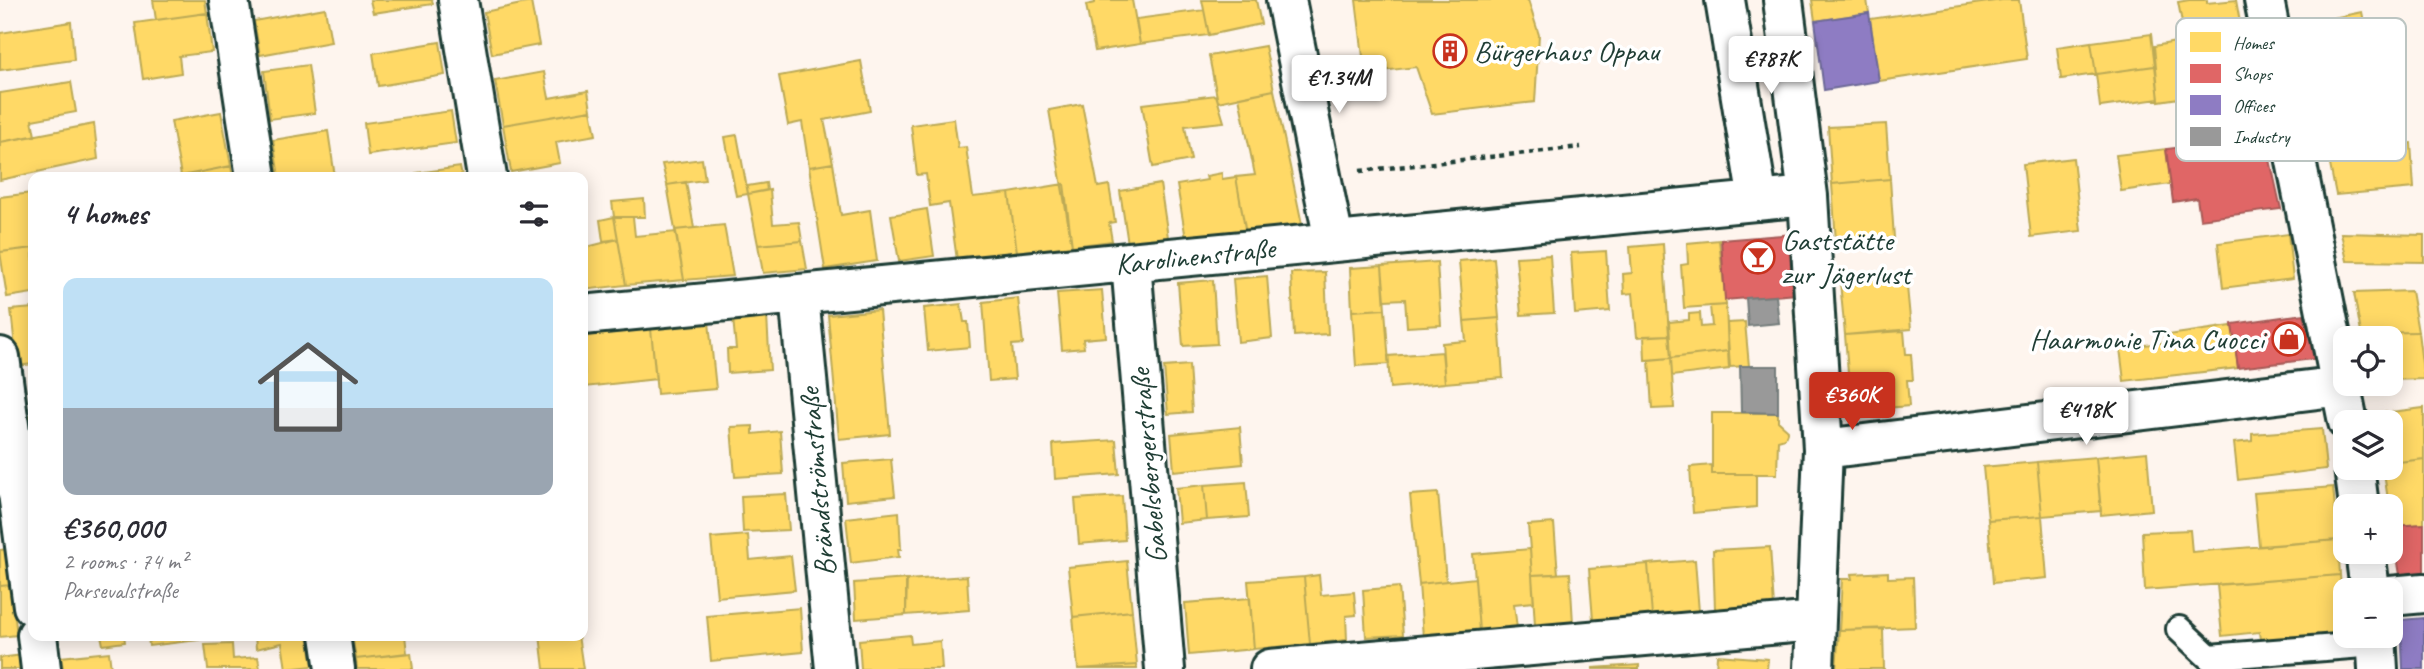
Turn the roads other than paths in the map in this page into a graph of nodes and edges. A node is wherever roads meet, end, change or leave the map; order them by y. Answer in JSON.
{"nodes":[{"id":1,"x":229,"y":0,"type":"edge"},
{"id":2,"x":458,"y":0,"type":"edge"},
{"id":3,"x":1286,"y":0,"type":"edge"},
{"id":4,"x":1725,"y":0,"type":"edge"},
{"id":5,"x":1783,"y":0,"type":"edge"},
{"id":6,"x":2264,"y":0,"type":"edge"},
{"id":7,"x":2268,"y":18,"type":"edge"},
{"id":8,"x":2296,"y":161,"type":"edge"},
{"id":9,"x":255,"y":172,"type":"edge"},
{"id":10,"x":486,"y":172,"type":"edge"},
{"id":11,"x":1808,"y":197,"type":"junction"},
{"id":12,"x":1758,"y":201,"type":"junction"},
{"id":13,"x":1334,"y":241,"type":"junction"},
{"id":14,"x":1131,"y":263,"type":"junction"},
{"id":15,"x":799,"y":296,"type":"junction"},
{"id":16,"x":588,"y":315,"type":"edge"},
{"id":17,"x":0,"y":357,"type":"edge"},
{"id":18,"x":13,"y":396,"type":"edge"},
{"id":19,"x":2345,"y":404,"type":"edge"},
{"id":20,"x":1823,"y":449,"type":"junction"},
{"id":21,"x":28,"y":554,"type":"edge"},
{"id":22,"x":2424,"y":593,"type":"edge"},
{"id":23,"x":2403,"y":595,"type":"edge"},
{"id":24,"x":1816,"y":621,"type":"junction"},
{"id":25,"x":2179,"y":629,"type":"dead end"},
{"id":26,"x":38,"y":641,"type":"edge"},
{"id":27,"x":331,"y":641,"type":"edge"},
{"id":28,"x":2377,"y":649,"type":"edge"},
{"id":29,"x":41,"y":669,"type":"edge"},
{"id":30,"x":335,"y":669,"type":"edge"},
{"id":31,"x":835,"y":669,"type":"edge"},
{"id":32,"x":1165,"y":669,"type":"edge"},
{"id":33,"x":1270,"y":669,"type":"edge"},
{"id":34,"x":1814,"y":669,"type":"edge"}],
"edges":[{"from":1,"to":9,"type":"street"},
{"from":2,"to":10,"type":"street"},
{"from":3,"to":13,"type":"street"},
{"from":4,"to":12,"type":"street"},
{"from":5,"to":11,"type":"street"},
{"from":6,"to":7,"type":"street"},
{"from":8,"to":19,"type":"street"},
{"from":11,"to":12,"type":"street","name":"Karolinenstraße"},
{"from":11,"to":20,"type":"street"},
{"from":12,"to":13,"type":"street","name":"Karolinenstraße"},
{"from":13,"to":14,"type":"street","name":"Karolinenstraße"},
{"from":14,"to":15,"type":"street","name":"Karolinenstraße"},
{"from":14,"to":32,"type":"street","name":"Gabelsbergerstraße"},
{"from":15,"to":16,"type":"street","name":"Karolinenstraße"},
{"from":15,"to":31,"type":"street","name":"Brändströmstraße"},
{"from":17,"to":18,"type":"street"},
{"from":18,"to":21,"type":"street"},
{"from":19,"to":20,"type":"street"},
{"from":20,"to":24,"type":"street"},
{"from":22,"to":23,"type":"street"},
{"from":24,"to":33,"type":"street"},
{"from":24,"to":34,"type":"street"},
{"from":25,"to":28,"type":"lane"},
{"from":26,"to":29,"type":"street"},
{"from":27,"to":30,"type":"street"}]}
